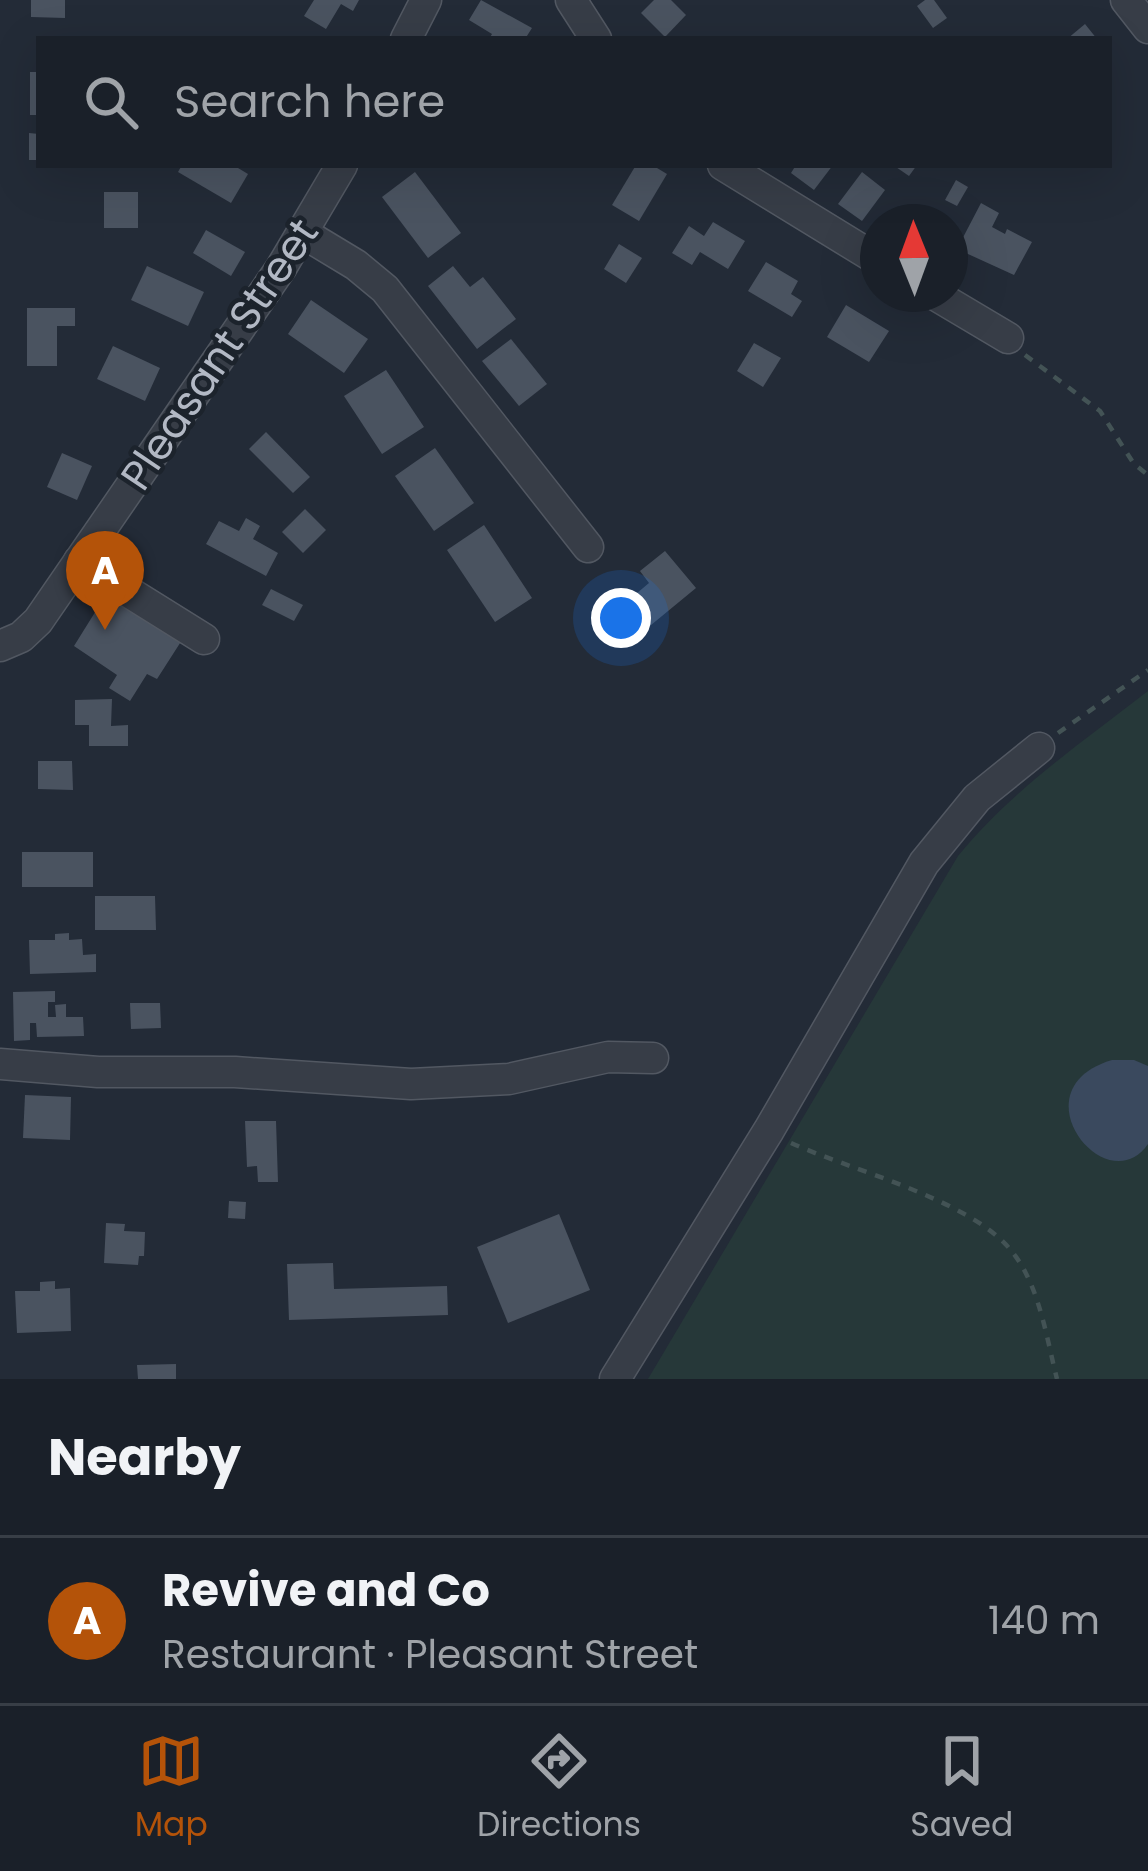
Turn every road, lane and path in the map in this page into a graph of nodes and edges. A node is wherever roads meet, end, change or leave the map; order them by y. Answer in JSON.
{"nodes":[{"id":1,"x":426,"y":0,"type":"edge"},
{"id":2,"x":571,"y":0,"type":"edge"},
{"id":3,"x":1126,"y":0,"type":"edge"},
{"id":4,"x":1148,"y":28,"type":"edge"},
{"id":5,"x":408,"y":36,"type":"edge"},
{"id":6,"x":594,"y":36,"type":"edge"},
{"id":7,"x":340,"y":168,"type":"edge"},
{"id":8,"x":728,"y":168,"type":"edge"},
{"id":9,"x":303,"y":233,"type":"junction"},
{"id":10,"x":860,"y":249,"type":"edge"},
{"id":11,"x":964,"y":312,"type":"edge"},
{"id":12,"x":1008,"y":338,"type":"joint"},
{"id":13,"x":1148,"y":475,"type":"edge"},
{"id":14,"x":588,"y":547,"type":"dead end"},
{"id":15,"x":79,"y":561,"type":"junction"},
{"id":16,"x":204,"y":638,"type":"dead end"},
{"id":17,"x":0,"y":646,"type":"edge"},
{"id":18,"x":1148,"y":670,"type":"edge"},
{"id":19,"x":1039,"y":748,"type":"joint"},
{"id":20,"x":653,"y":1058,"type":"dead end"},
{"id":21,"x":0,"y":1064,"type":"edge"},
{"id":22,"x":770,"y":1130,"type":"junction"},
{"id":23,"x":616,"y":1379,"type":"edge"},
{"id":24,"x":1057,"y":1379,"type":"edge"}],
"edges":[{"from":1,"to":5,"type":"street"},
{"from":2,"to":6,"type":"street"},
{"from":3,"to":4,"type":"street"},
{"from":7,"to":9,"type":"street","name":"Pleasant Street"},
{"from":8,"to":10,"type":"street"},
{"from":9,"to":14,"type":"street"},
{"from":9,"to":15,"type":"street","name":"Pleasant Street"},
{"from":11,"to":12,"type":"street"},
{"from":12,"to":13,"type":"path"},
{"from":15,"to":16,"type":"street"},
{"from":15,"to":17,"type":"street","name":"Pleasant Street"},
{"from":18,"to":19,"type":"path"},
{"from":19,"to":22,"type":"street"},
{"from":20,"to":21,"type":"street"},
{"from":22,"to":23,"type":"street"},
{"from":22,"to":24,"type":"path"}]}
